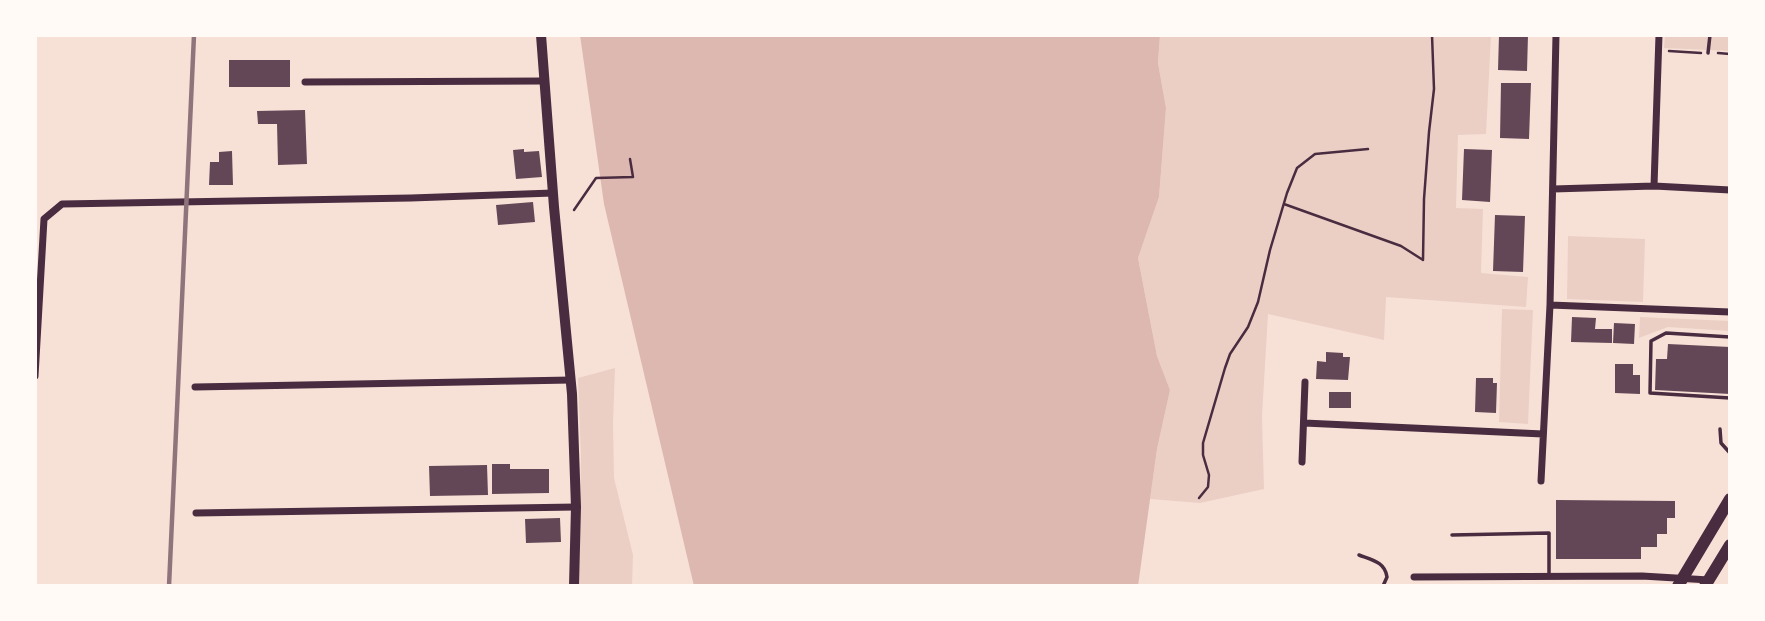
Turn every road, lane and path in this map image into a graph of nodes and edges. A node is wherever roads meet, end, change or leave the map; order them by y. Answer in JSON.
{"nodes":[{"id":1,"x":541,"y":35,"type":"edge"},
{"id":2,"x":1432,"y":35,"type":"edge"},
{"id":3,"x":1556,"y":35,"type":"edge"},
{"id":4,"x":1659,"y":35,"type":"edge"},
{"id":5,"x":1710,"y":35,"type":"edge"},
{"id":6,"x":1659,"y":51,"type":"junction"},
{"id":7,"x":1709,"y":53,"type":"junction"},
{"id":8,"x":1730,"y":54,"type":"edge"},
{"id":9,"x":544,"y":81,"type":"junction"},
{"id":10,"x":305,"y":82,"type":"dead end"},
{"id":11,"x":1368,"y":149,"type":"dead end"},
{"id":12,"x":630,"y":159,"type":"dead end"},
{"id":13,"x":1654,"y":186,"type":"junction"},
{"id":14,"x":1553,"y":189,"type":"junction"},
{"id":15,"x":1730,"y":190,"type":"edge"},
{"id":16,"x":553,"y":193,"type":"junction"},
{"id":17,"x":1284,"y":204,"type":"junction"},
{"id":18,"x":574,"y":210,"type":"dead end"},
{"id":19,"x":1550,"y":305,"type":"junction"},
{"id":20,"x":1730,"y":312,"type":"edge"},
{"id":21,"x":1730,"y":337,"type":"edge"},
{"id":22,"x":35,"y":376,"type":"edge"},
{"id":23,"x":571,"y":380,"type":"junction"},
{"id":24,"x":1305,"y":382,"type":"dead end"},
{"id":25,"x":195,"y":387,"type":"dead end"},
{"id":26,"x":1730,"y":398,"type":"edge"},
{"id":27,"x":1304,"y":424,"type":"junction"},
{"id":28,"x":1720,"y":429,"type":"dead end"},
{"id":29,"x":1543,"y":434,"type":"junction"},
{"id":30,"x":1730,"y":453,"type":"edge"},
{"id":31,"x":1302,"y":462,"type":"dead end"},
{"id":32,"x":1541,"y":481,"type":"dead end"},
{"id":33,"x":1199,"y":498,"type":"dead end"},
{"id":34,"x":1730,"y":499,"type":"edge"},
{"id":35,"x":576,"y":507,"type":"junction"},
{"id":36,"x":196,"y":513,"type":"dead end"},
{"id":37,"x":1452,"y":535,"type":"dead end"},
{"id":38,"x":1730,"y":545,"type":"edge"},
{"id":39,"x":1359,"y":555,"type":"dead end"},
{"id":40,"x":1549,"y":575,"type":"junction"},
{"id":41,"x":1414,"y":577,"type":"dead end"},
{"id":42,"x":1681,"y":582,"type":"edge"},
{"id":43,"x":1707,"y":583,"type":"edge"},
{"id":44,"x":575,"y":586,"type":"edge"},
{"id":45,"x":1383,"y":586,"type":"edge"}],
"edges":[{"from":1,"to":9,"type":"main road"},
{"from":2,"to":17,"type":"path"},
{"from":3,"to":14,"type":"street"},
{"from":4,"to":6,"type":"street"},
{"from":5,"to":7,"type":"lane"},
{"from":6,"to":7,"type":"path"},
{"from":6,"to":13,"type":"street"},
{"from":7,"to":8,"type":"path"},
{"from":9,"to":10,"type":"street"},
{"from":9,"to":16,"type":"main road"},
{"from":11,"to":17,"type":"path"},
{"from":12,"to":18,"type":"path"},
{"from":13,"to":14,"type":"street"},
{"from":13,"to":15,"type":"street"},
{"from":14,"to":19,"type":"street"},
{"from":16,"to":22,"type":"street"},
{"from":16,"to":23,"type":"main road"},
{"from":17,"to":33,"type":"path"},
{"from":19,"to":20,"type":"street"},
{"from":19,"to":29,"type":"street"},
{"from":21,"to":26,"type":"lane"},
{"from":23,"to":25,"type":"street"},
{"from":23,"to":35,"type":"main road"},
{"from":24,"to":27,"type":"street"},
{"from":27,"to":29,"type":"street"},
{"from":27,"to":31,"type":"street"},
{"from":28,"to":30,"type":"lane"},
{"from":29,"to":32,"type":"street"},
{"from":34,"to":42,"type":"highway"},
{"from":35,"to":36,"type":"street"},
{"from":35,"to":44,"type":"main road"},
{"from":37,"to":40,"type":"lane"},
{"from":38,"to":43,"type":"highway"},
{"from":39,"to":45,"type":"lane"},
{"from":40,"to":41,"type":"street"},
{"from":40,"to":42,"type":"street"},
{"from":42,"to":43,"type":"street"}]}
